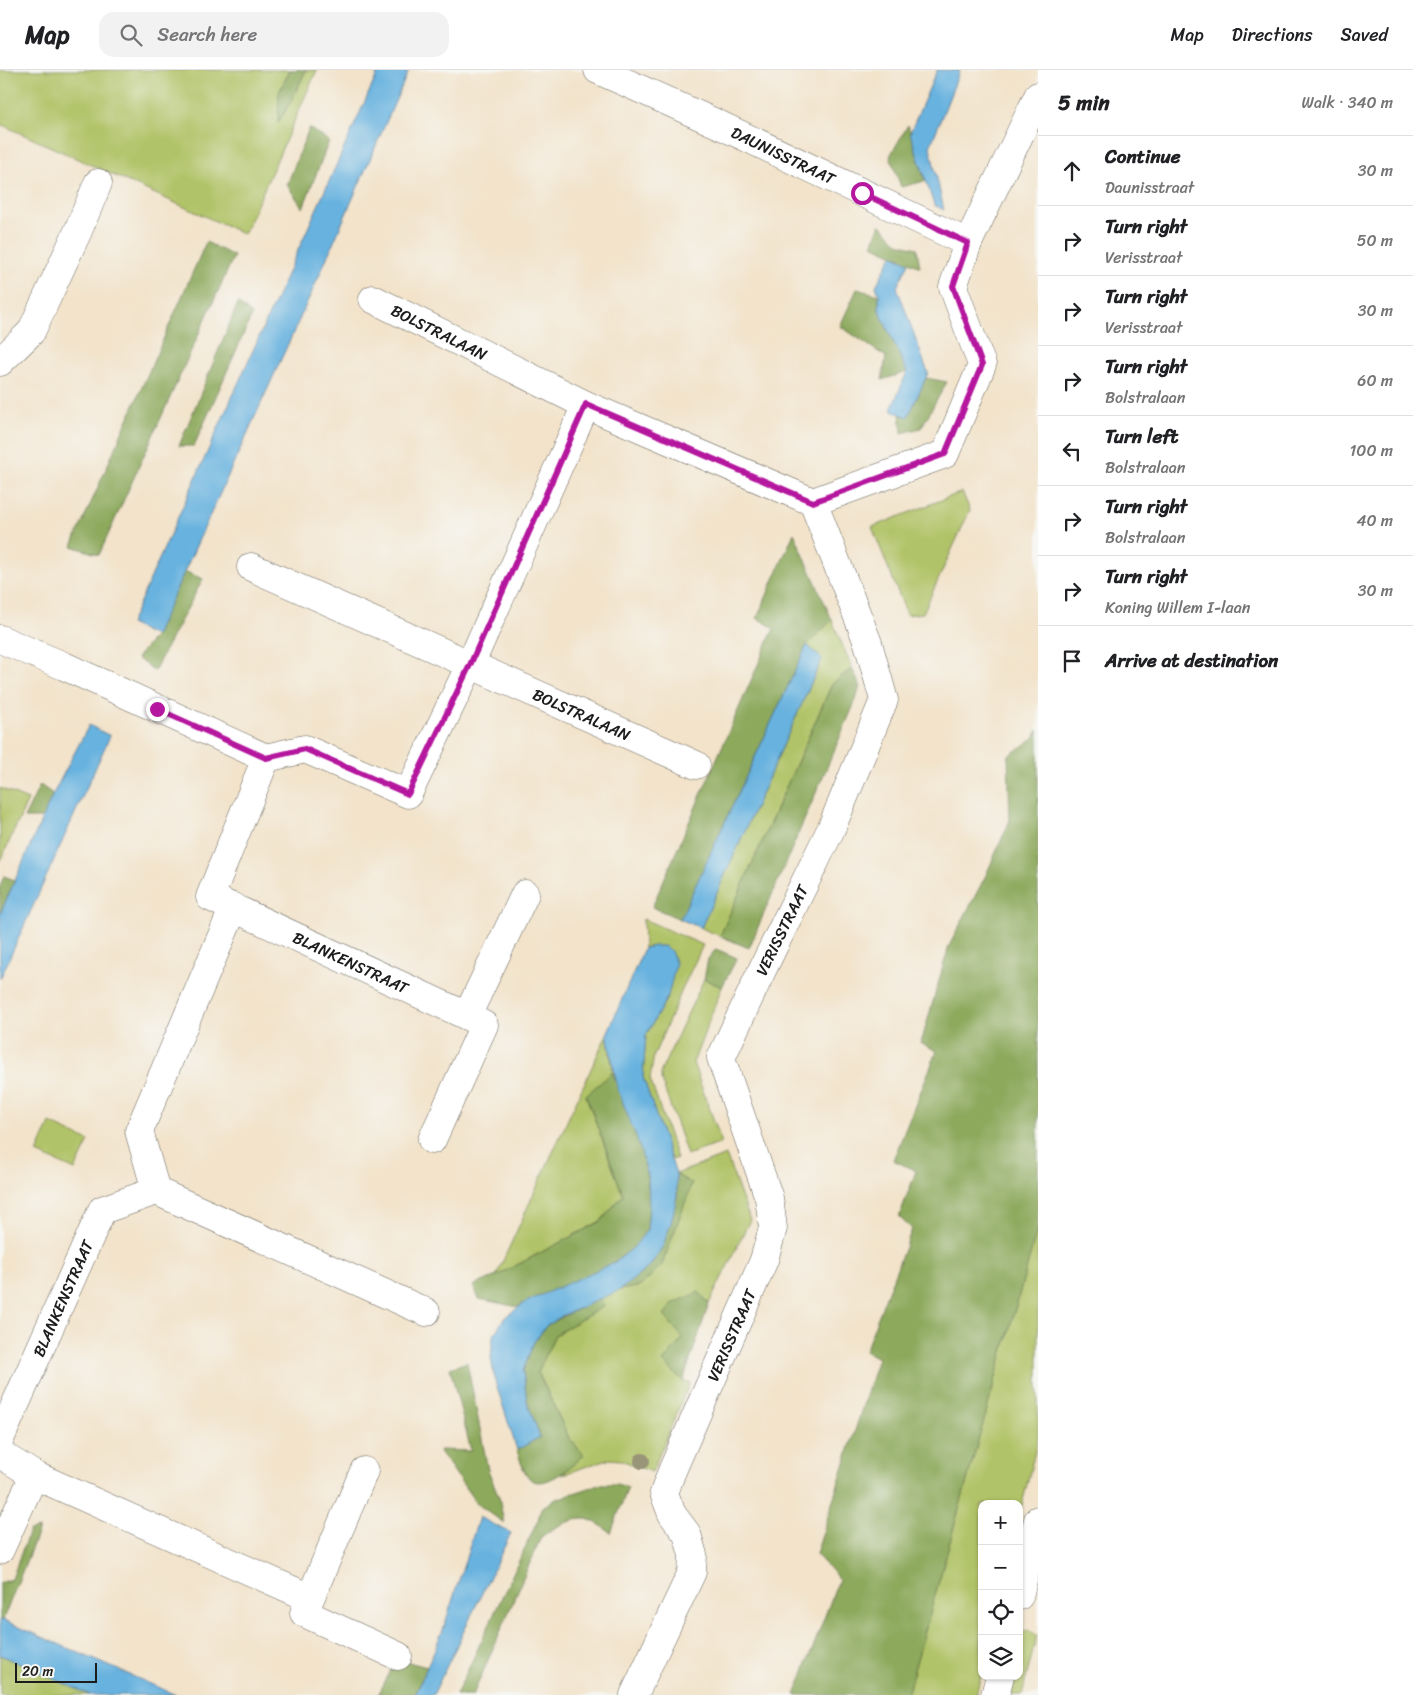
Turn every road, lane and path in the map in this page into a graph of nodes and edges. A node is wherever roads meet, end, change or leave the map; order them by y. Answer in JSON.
{"nodes":[{"id":1,"x":613,"y":73,"type":"edge"},
{"id":2,"x":1038,"y":96,"type":"edge"},
{"id":3,"x":98,"y":183,"type":"dead end"},
{"id":4,"x":968,"y":243,"type":"junction"},
{"id":5,"x":373,"y":299,"type":"dead end"},
{"id":6,"x":0,"y":362,"type":"edge"},
{"id":7,"x":586,"y":404,"type":"junction"},
{"id":8,"x":813,"y":502,"type":"junction"},
{"id":9,"x":251,"y":567,"type":"dead end"},
{"id":10,"x":0,"y":639,"type":"edge"},
{"id":11,"x":470,"y":665,"type":"junction"},
{"id":12,"x":266,"y":758,"type":"junction"},
{"id":13,"x":696,"y":765,"type":"dead end"},
{"id":14,"x":524,"y":894,"type":"dead end"},
{"id":15,"x":234,"y":907,"type":"junction"},
{"id":16,"x":467,"y":1016,"type":"junction"},
{"id":17,"x":432,"y":1140,"type":"dead end"},
{"id":18,"x":156,"y":1191,"type":"junction"},
{"id":19,"x":426,"y":1312,"type":"dead end"},
{"id":20,"x":0,"y":1439,"type":"edge"},
{"id":21,"x":0,"y":1454,"type":"edge"},
{"id":22,"x":364,"y":1471,"type":"dead end"},
{"id":23,"x":34,"y":1475,"type":"junction"},
{"id":24,"x":1038,"y":1520,"type":"edge"},
{"id":25,"x":0,"y":1550,"type":"edge"},
{"id":26,"x":1020,"y":1590,"type":"edge"},
{"id":27,"x":310,"y":1598,"type":"junction"},
{"id":28,"x":398,"y":1656,"type":"dead end"},
{"id":29,"x":999,"y":1680,"type":"edge"},
{"id":30,"x":634,"y":1695,"type":"edge"},
{"id":31,"x":995,"y":1695,"type":"edge"}],
"edges":[{"from":1,"to":4,"type":"main road","name":"DAUNISSTRAAT"},
{"from":2,"to":4,"type":"main road"},
{"from":3,"to":6,"type":"main road"},
{"from":4,"to":8,"type":"main road"},
{"from":5,"to":7,"type":"main road","name":"BOLSTRALAAN"},
{"from":7,"to":8,"type":"main road","name":"BOLSTRALAAN"},
{"from":7,"to":11,"type":"main road"},
{"from":8,"to":30,"type":"main road","name":"VERISSTRAAT"},
{"from":9,"to":11,"type":"main road","name":"BOLSTRALAAN"},
{"from":10,"to":12,"type":"main road"},
{"from":11,"to":12,"type":"main road"},
{"from":11,"to":13,"type":"main road","name":"BOLSTRALAAN"},
{"from":12,"to":15,"type":"main road","name":"BLANKENSTRAAT"},
{"from":14,"to":16,"type":"main road"},
{"from":15,"to":16,"type":"main road","name":"BLANKENSTRAAT"},
{"from":15,"to":18,"type":"main road"},
{"from":16,"to":17,"type":"main road","name":"BLANKENSTRAAT"},
{"from":18,"to":19,"type":"main road"},
{"from":18,"to":20,"type":"main road","name":"BLANKENSTRAAT"},
{"from":21,"to":23,"type":"main road"},
{"from":22,"to":27,"type":"main road"},
{"from":23,"to":25,"type":"main road"},
{"from":23,"to":27,"type":"main road"},
{"from":24,"to":26,"type":"main road"},
{"from":27,"to":28,"type":"main road"},
{"from":29,"to":31,"type":"main road"}]}
